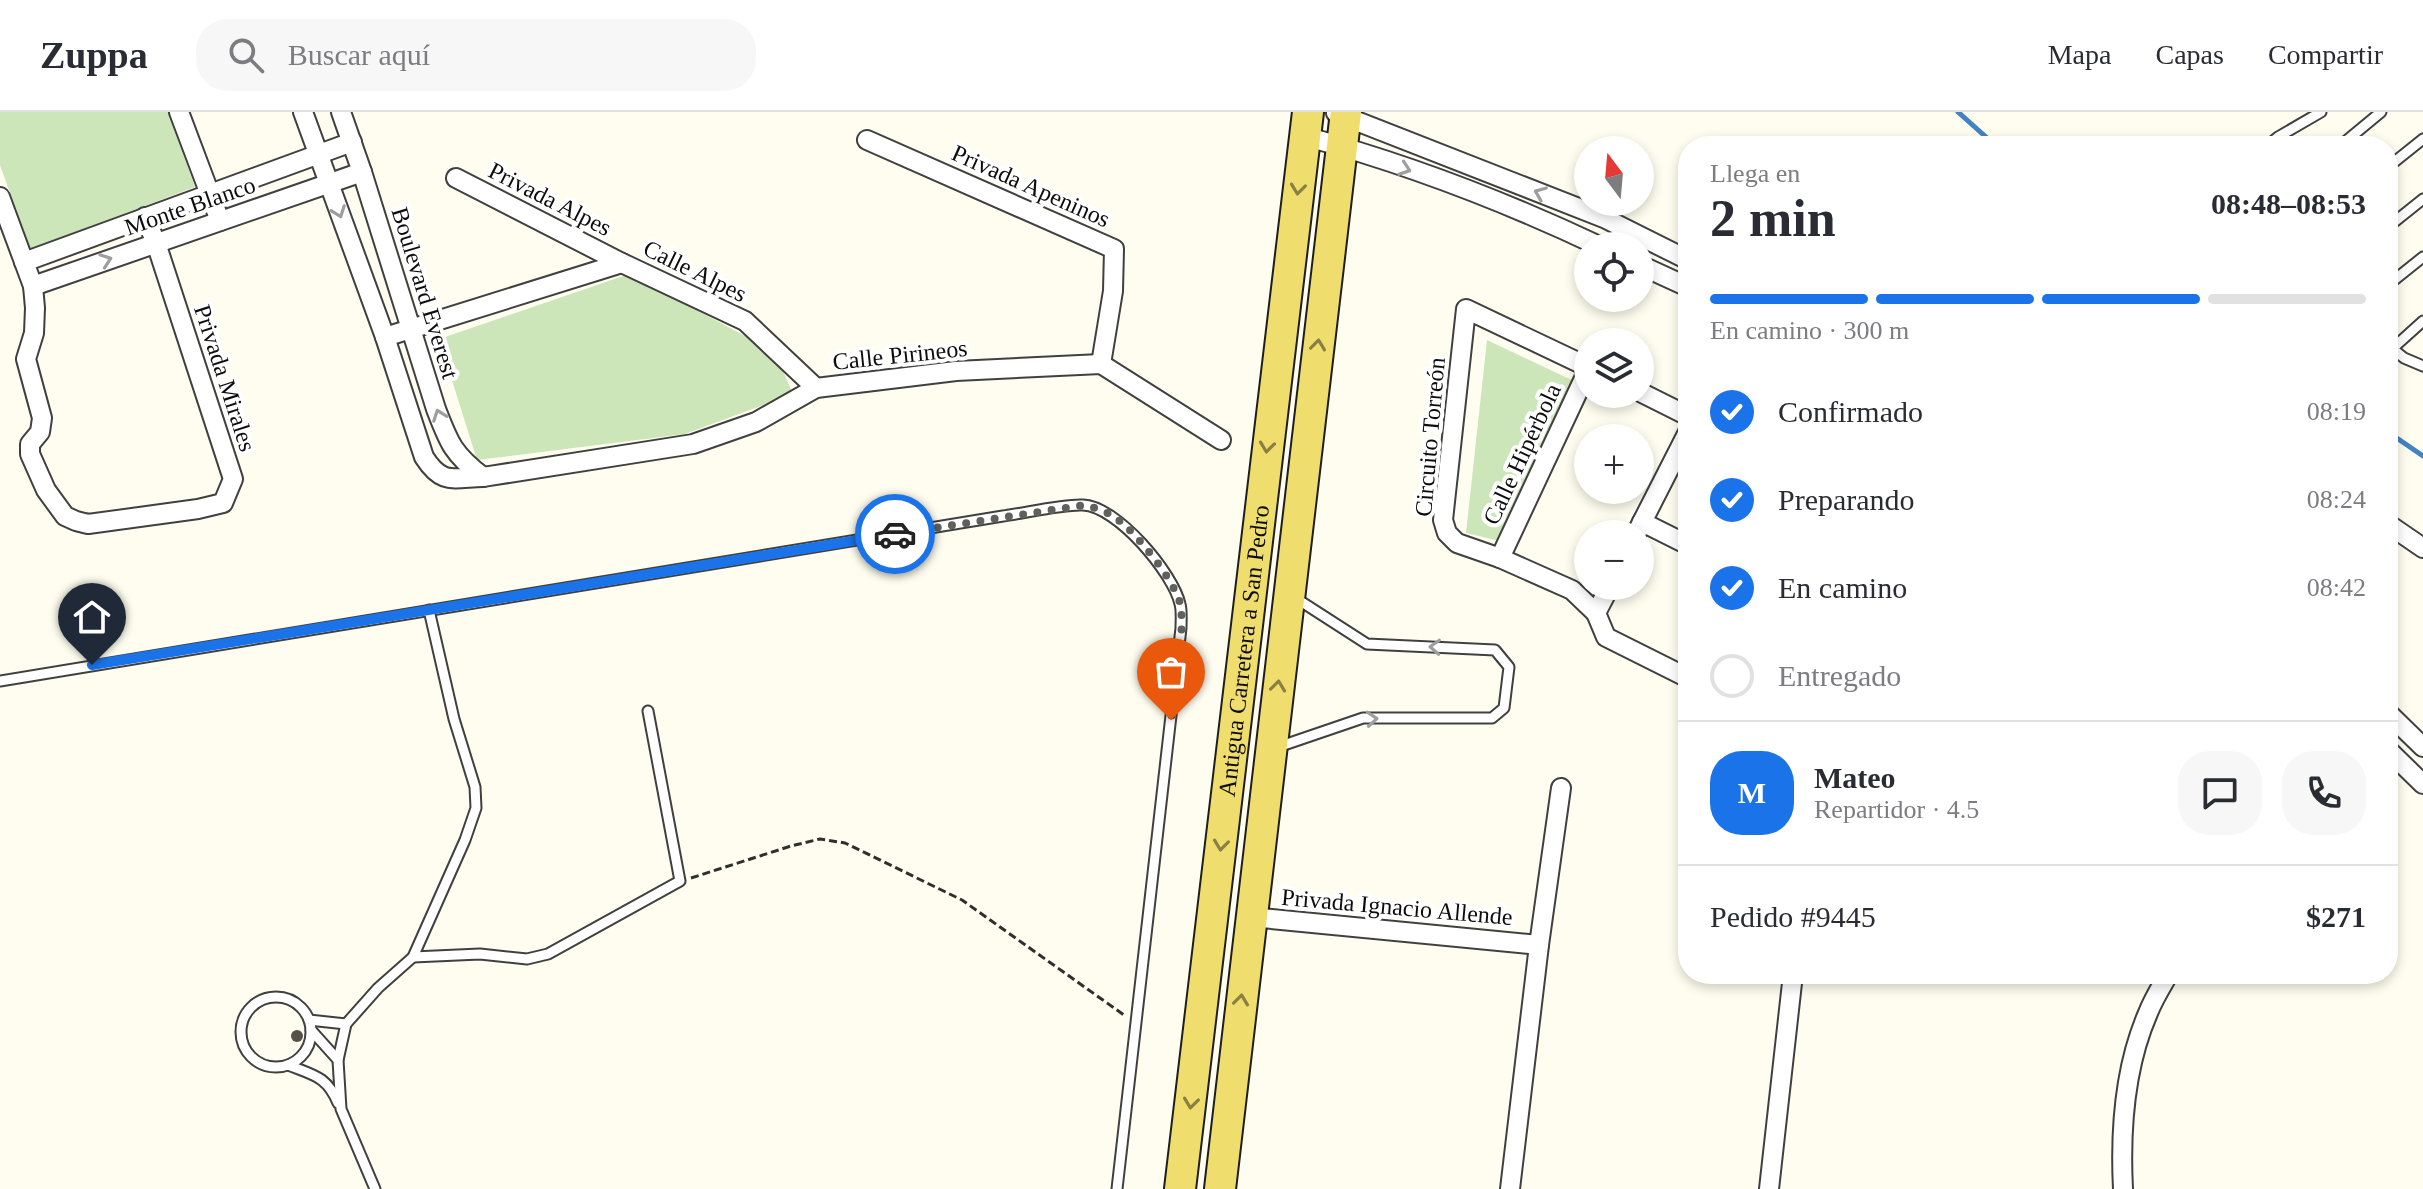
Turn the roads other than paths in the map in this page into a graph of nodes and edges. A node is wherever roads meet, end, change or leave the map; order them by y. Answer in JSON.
{"nodes":[{"id":1,"x":179,"y":112,"type":"edge"},
{"id":2,"x":303,"y":112,"type":"edge"},
{"id":3,"x":341,"y":112,"type":"edge"},
{"id":4,"x":2321,"y":112,"type":"edge"},
{"id":5,"x":2381,"y":112,"type":"edge"},
{"id":6,"x":1341,"y":113,"type":"edge"},
{"id":7,"x":1306,"y":124,"type":"edge"},
{"id":8,"x":2280,"y":136,"type":"edge"},
{"id":9,"x":2352,"y":136,"type":"edge"},
{"id":10,"x":2423,"y":139,"type":"edge"},
{"id":11,"x":867,"y":140,"type":"dead end"},
{"id":12,"x":352,"y":142,"type":"junction"},
{"id":13,"x":1342,"y":147,"type":"junction"},
{"id":14,"x":317,"y":155,"type":"junction"},
{"id":15,"x":2398,"y":159,"type":"edge"},
{"id":16,"x":362,"y":172,"type":"junction"},
{"id":17,"x":456,"y":178,"type":"dead end"},
{"id":18,"x":328,"y":184,"type":"junction"},
{"id":19,"x":209,"y":194,"type":"junction"},
{"id":20,"x":0,"y":197,"type":"edge"},
{"id":21,"x":2423,"y":199,"type":"edge"},
{"id":22,"x":145,"y":217,"type":"junction"},
{"id":23,"x":2398,"y":219,"type":"edge"},
{"id":24,"x":220,"y":221,"type":"junction"},
{"id":25,"x":1574,"y":234,"type":"edge"},
{"id":26,"x":156,"y":243,"type":"junction"},
{"id":27,"x":1678,"y":255,"type":"edge"},
{"id":28,"x":2423,"y":257,"type":"edge"},
{"id":29,"x":24,"y":262,"type":"junction"},
{"id":30,"x":622,"y":263,"type":"junction"},
{"id":31,"x":1654,"y":271,"type":"edge"},
{"id":32,"x":2398,"y":277,"type":"edge"},
{"id":33,"x":1678,"y":282,"type":"edge"},
{"id":34,"x":33,"y":286,"type":"junction"},
{"id":35,"x":2423,"y":321,"type":"edge"},
{"id":36,"x":412,"y":329,"type":"junction"},
{"id":37,"x":385,"y":337,"type":"junction"},
{"id":38,"x":2398,"y":341,"type":"edge"},
{"id":39,"x":2398,"y":353,"type":"edge"},
{"id":40,"x":1574,"y":361,"type":"edge"},
{"id":41,"x":1101,"y":364,"type":"junction"},
{"id":42,"x":2423,"y":366,"type":"edge"},
{"id":43,"x":816,"y":388,"type":"junction"},
{"id":44,"x":1574,"y":398,"type":"edge"},
{"id":45,"x":1654,"y":399,"type":"edge"},
{"id":46,"x":1678,"y":411,"type":"edge"},
{"id":47,"x":1221,"y":440,"type":"dead end"},
{"id":48,"x":1678,"y":452,"type":"edge"},
{"id":49,"x":483,"y":477,"type":"junction"},
{"id":50,"x":1643,"y":520,"type":"edge"},
{"id":51,"x":2398,"y":531,"type":"edge"},
{"id":52,"x":1654,"y":533,"type":"edge"},
{"id":53,"x":1678,"y":542,"type":"edge"},
{"id":54,"x":2423,"y":548,"type":"edge"},
{"id":55,"x":1500,"y":558,"type":"junction"},
{"id":56,"x":1289,"y":594,"type":"junction"},
{"id":57,"x":1603,"y":600,"type":"edge"},
{"id":58,"x":429,"y":610,"type":"junction"},
{"id":59,"x":1596,"y":613,"type":"junction"},
{"id":60,"x":1678,"y":673,"type":"edge"},
{"id":61,"x":0,"y":681,"type":"edge"},
{"id":62,"x":648,"y":711,"type":"dead end"},
{"id":63,"x":2398,"y":723,"type":"edge"},
{"id":64,"x":2423,"y":747,"type":"edge"},
{"id":65,"x":1271,"y":749,"type":"junction"},
{"id":66,"x":2398,"y":760,"type":"edge"},
{"id":67,"x":2423,"y":784,"type":"edge"},
{"id":68,"x":1561,"y":788,"type":"dead end"},
{"id":69,"x":1251,"y":917,"type":"junction"},
{"id":70,"x":1539,"y":945,"type":"junction"},
{"id":71,"x":413,"y":957,"type":"junction"},
{"id":72,"x":1792,"y":984,"type":"edge"},
{"id":73,"x":2163,"y":984,"type":"edge"},
{"id":74,"x":346,"y":1024,"type":"junction"},
{"id":75,"x":310,"y":1025,"type":"junction"},
{"id":76,"x":338,"y":1060,"type":"junction"},
{"id":77,"x":288,"y":1065,"type":"junction"},
{"id":78,"x":341,"y":1109,"type":"junction"},
{"id":79,"x":375,"y":1189,"type":"edge"},
{"id":80,"x":1117,"y":1189,"type":"edge"},
{"id":81,"x":1180,"y":1189,"type":"edge"},
{"id":82,"x":1220,"y":1189,"type":"edge"},
{"id":83,"x":1510,"y":1189,"type":"edge"},
{"id":84,"x":1769,"y":1189,"type":"edge"},
{"id":85,"x":2123,"y":1189,"type":"edge"}],
"edges":[{"from":1,"to":19,"type":"street"},
{"from":2,"to":14,"type":"street"},
{"from":3,"to":12,"type":"street","name":"Boulevard Everest"},
{"from":4,"to":8,"type":"lane"},
{"from":5,"to":9,"type":"lane"},
{"from":6,"to":13,"type":"main road","name":"Antigua Carretera a San Pedro"},
{"from":27,"to":6,"type":"street","one_way":true},
{"from":7,"to":13,"type":"street"},
{"from":7,"to":81,"type":"main road","name":"Antigua Carretera a San Pedro","one_way":true},
{"from":10,"to":15,"type":"lane"},
{"from":11,"to":41,"type":"street","name":"Privada Apeninos"},
{"from":12,"to":14,"type":"street","name":"Monte Blanco"},
{"from":12,"to":16,"type":"street","name":"Boulevard Everest"},
{"from":13,"to":25,"type":"street","one_way":true},
{"from":56,"to":13,"type":"main road","name":"Antigua Carretera a San Pedro","one_way":true},
{"from":14,"to":18,"type":"street"},
{"from":14,"to":19,"type":"street","name":"Monte Blanco"},
{"from":16,"to":18,"type":"street","name":"Monte Blanco"},
{"from":16,"to":36,"type":"street","name":"Boulevard Everest"},
{"from":17,"to":30,"type":"street","name":"Privada Alpes"},
{"from":18,"to":24,"type":"street","name":"Monte Blanco"},
{"from":18,"to":37,"type":"street","one_way":true},
{"from":19,"to":22,"type":"street","name":"Monte Blanco"},
{"from":19,"to":24,"type":"street"},
{"from":20,"to":29,"type":"street"},
{"from":21,"to":23,"type":"lane"},
{"from":22,"to":26,"type":"street","name":"Privada Mirales"},
{"from":22,"to":29,"type":"street","name":"Monte Blanco"},
{"from":24,"to":26,"type":"street","name":"Monte Blanco"},
{"from":34,"to":26,"type":"street","name":"Monte Blanco","one_way":true},
{"from":26,"to":34,"type":"street","name":"Privada Mirales"},
{"from":28,"to":32,"type":"lane"},
{"from":29,"to":34,"type":"street"},
{"from":30,"to":36,"type":"street"},
{"from":30,"to":43,"type":"street","name":"Calle Alpes"},
{"from":31,"to":33,"type":"street"},
{"from":35,"to":38,"type":"lane"},
{"from":36,"to":37,"type":"street"},
{"from":49,"to":36,"type":"street","name":"Boulevard Everest","one_way":true},
{"from":37,"to":49,"type":"street","name":"Calle Pirineos"},
{"from":39,"to":42,"type":"lane"},
{"from":40,"to":55,"type":"street","name":"Circuito Torreón"},
{"from":41,"to":43,"type":"street","name":"Calle Pirineos"},
{"from":41,"to":47,"type":"street"},
{"from":43,"to":49,"type":"street","name":"Calle Pirineos"},
{"from":44,"to":55,"type":"street","name":"Calle Hipérbola"},
{"from":45,"to":46,"type":"street"},
{"from":48,"to":50,"type":"street"},
{"from":51,"to":54,"type":"street"},
{"from":52,"to":53,"type":"street"},
{"from":55,"to":59,"type":"street","name":"Circuito Torreón"},
{"from":65,"to":56,"type":"main road","name":"Antigua Carretera a San Pedro","one_way":true},
{"from":65,"to":56,"type":"lane","one_way":true},
{"from":57,"to":59,"type":"street"},
{"from":58,"to":61,"type":"lane"},
{"from":58,"to":71,"type":"lane"},
{"from":58,"to":80,"type":"lane"},
{"from":59,"to":60,"type":"street"},
{"from":62,"to":71,"type":"lane"},
{"from":63,"to":64,"type":"street"},
{"from":65,"to":69,"type":"main road","name":"Antigua Carretera a San Pedro"},
{"from":66,"to":67,"type":"street"},
{"from":68,"to":70,"type":"street"},
{"from":69,"to":70,"type":"street","name":"Privada Ignacio Allende"},
{"from":82,"to":69,"type":"main road","name":"Antigua Carretera a San Pedro","one_way":true},
{"from":70,"to":83,"type":"street"},
{"from":71,"to":74,"type":"lane"},
{"from":72,"to":84,"type":"street"},
{"from":73,"to":85,"type":"street"},
{"from":74,"to":75,"type":"lane"},
{"from":74,"to":76,"type":"lane"},
{"from":75,"to":76,"type":"lane"},
{"from":75,"to":77,"type":"lane"},
{"from":75,"to":77,"type":"lane"},
{"from":76,"to":78,"type":"lane"},
{"from":77,"to":78,"type":"lane"},
{"from":78,"to":79,"type":"lane"}]}
